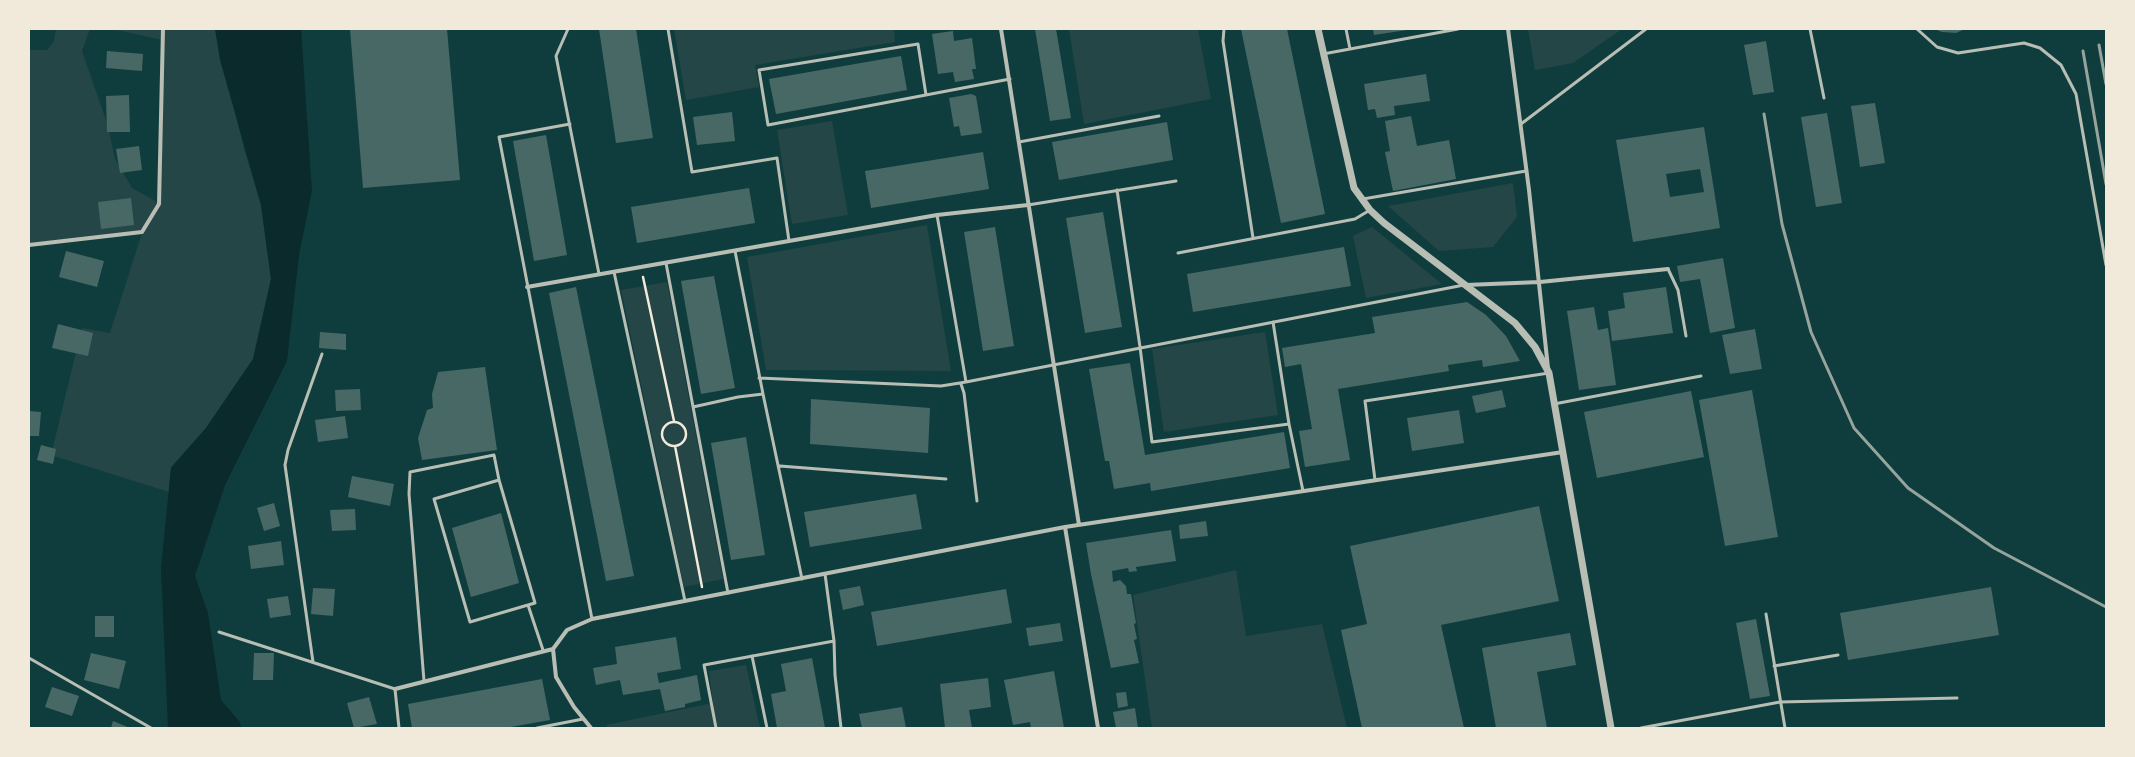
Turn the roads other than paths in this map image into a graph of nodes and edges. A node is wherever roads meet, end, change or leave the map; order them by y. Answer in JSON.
{"nodes":[{"id":1,"x":163,"y":29,"type":"edge"},
{"id":2,"x":568,"y":29,"type":"edge"},
{"id":3,"x":668,"y":29,"type":"edge"},
{"id":4,"x":1002,"y":29,"type":"edge"},
{"id":5,"x":1224,"y":29,"type":"edge"},
{"id":6,"x":1318,"y":29,"type":"edge"},
{"id":7,"x":1346,"y":29,"type":"edge"},
{"id":8,"x":1458,"y":29,"type":"edge"},
{"id":9,"x":1508,"y":29,"type":"edge"},
{"id":10,"x":1646,"y":29,"type":"edge"},
{"id":11,"x":1810,"y":29,"type":"edge"},
{"id":12,"x":1917,"y":29,"type":"edge"},
{"id":13,"x":1350,"y":49,"type":"junction"},
{"id":14,"x":1323,"y":54,"type":"junction"},
{"id":15,"x":1010,"y":79,"type":"junction"},
{"id":16,"x":926,"y":95,"type":"junction"},
{"id":17,"x":1824,"y":98,"type":"dead end"},
{"id":18,"x":1159,"y":116,"type":"dead end"},
{"id":19,"x":570,"y":124,"type":"junction"},
{"id":20,"x":1521,"y":124,"type":"junction"},
{"id":21,"x":1019,"y":142,"type":"junction"},
{"id":22,"x":1526,"y":171,"type":"junction"},
{"id":23,"x":1176,"y":181,"type":"dead end"},
{"id":24,"x":1117,"y":190,"type":"junction"},
{"id":25,"x":1362,"y":199,"type":"junction"},
{"id":26,"x":1028,"y":205,"type":"junction"},
{"id":27,"x":1370,"y":210,"type":"junction"},
{"id":28,"x":937,"y":215,"type":"junction"},
{"id":29,"x":1253,"y":238,"type":"junction"},
{"id":30,"x":789,"y":241,"type":"junction"},
{"id":31,"x":29,"y":245,"type":"edge"},
{"id":32,"x":735,"y":251,"type":"junction"},
{"id":33,"x":1178,"y":253,"type":"dead end"},
{"id":34,"x":666,"y":263,"type":"junction"},
{"id":35,"x":2106,"y":266,"type":"edge"},
{"id":36,"x":1668,"y":269,"type":"joint"},
{"id":37,"x":614,"y":272,"type":"junction"},
{"id":38,"x":599,"y":274,"type":"junction"},
{"id":39,"x":1540,"y":282,"type":"junction"},
{"id":40,"x":1464,"y":285,"type":"junction"},
{"id":41,"x":528,"y":287,"type":"junction"},
{"id":42,"x":1273,"y":322,"type":"junction"},
{"id":43,"x":1686,"y":336,"type":"dead end"},
{"id":44,"x":1140,"y":347,"type":"junction"},
{"id":45,"x":322,"y":354,"type":"dead end"},
{"id":46,"x":1054,"y":364,"type":"junction"},
{"id":47,"x":1549,"y":373,"type":"junction"},
{"id":48,"x":1701,"y":376,"type":"dead end"},
{"id":49,"x":759,"y":378,"type":"junction"},
{"id":50,"x":966,"y":382,"type":"junction"},
{"id":51,"x":961,"y":384,"type":"junction"},
{"id":52,"x":763,"y":394,"type":"junction"},
{"id":53,"x":1554,"y":404,"type":"junction"},
{"id":54,"x":693,"y":407,"type":"junction"},
{"id":55,"x":1288,"y":424,"type":"junction"},
{"id":56,"x":1563,"y":452,"type":"junction"},
{"id":57,"x":780,"y":466,"type":"junction"},
{"id":58,"x":946,"y":479,"type":"dead end"},
{"id":59,"x":499,"y":480,"type":"junction"},
{"id":60,"x":1374,"y":480,"type":"junction"},
{"id":61,"x":1303,"y":491,"type":"junction"},
{"id":62,"x":977,"y":501,"type":"dead end"},
{"id":63,"x":1079,"y":525,"type":"junction"},
{"id":64,"x":1065,"y":527,"type":"junction"},
{"id":65,"x":825,"y":574,"type":"junction"},
{"id":66,"x":802,"y":579,"type":"junction"},
{"id":67,"x":728,"y":593,"type":"junction"},
{"id":68,"x":685,"y":601,"type":"junction"},
{"id":69,"x":528,"y":605,"type":"junction"},
{"id":70,"x":1766,"y":614,"type":"dead end"},
{"id":71,"x":592,"y":619,"type":"junction"},
{"id":72,"x":220,"y":632,"type":"dead end"},
{"id":73,"x":834,"y":641,"type":"junction"},
{"id":74,"x":553,"y":649,"type":"junction"},
{"id":75,"x":543,"y":650,"type":"junction"},
{"id":76,"x":1838,"y":654,"type":"dead end"},
{"id":77,"x":752,"y":656,"type":"junction"},
{"id":78,"x":29,"y":658,"type":"edge"},
{"id":79,"x":313,"y":662,"type":"junction"},
{"id":80,"x":1774,"y":666,"type":"junction"},
{"id":81,"x":424,"y":681,"type":"junction"},
{"id":82,"x":394,"y":689,"type":"junction"},
{"id":83,"x":1957,"y":698,"type":"dead end"},
{"id":84,"x":1780,"y":702,"type":"junction"},
{"id":85,"x":584,"y":719,"type":"junction"},
{"id":86,"x":151,"y":728,"type":"edge"},
{"id":87,"x":399,"y":728,"type":"edge"},
{"id":88,"x":537,"y":728,"type":"edge"},
{"id":89,"x":591,"y":728,"type":"edge"},
{"id":90,"x":716,"y":728,"type":"edge"},
{"id":91,"x":767,"y":728,"type":"edge"},
{"id":92,"x":841,"y":728,"type":"edge"},
{"id":93,"x":1098,"y":728,"type":"edge"},
{"id":94,"x":1611,"y":728,"type":"edge"},
{"id":95,"x":1641,"y":728,"type":"edge"},
{"id":96,"x":1785,"y":728,"type":"edge"}],
"edges":[{"from":1,"to":31,"type":"street"},
{"from":2,"to":19,"type":"lane"},
{"from":3,"to":30,"type":"lane"},
{"from":4,"to":15,"type":"street"},
{"from":5,"to":29,"type":"lane"},
{"from":6,"to":14,"type":"street"},
{"from":7,"to":13,"type":"lane"},
{"from":8,"to":13,"type":"lane"},
{"from":9,"to":20,"type":"street"},
{"from":10,"to":20,"type":"lane"},
{"from":11,"to":17,"type":"lane"},
{"from":12,"to":35,"type":"lane"},
{"from":13,"to":14,"type":"lane"},
{"from":14,"to":25,"type":"street"},
{"from":15,"to":16,"type":"lane"},
{"from":15,"to":21,"type":"street"},
{"from":16,"to":16,"type":"lane"},
{"from":18,"to":21,"type":"lane"},
{"from":19,"to":38,"type":"lane"},
{"from":19,"to":41,"type":"lane"},
{"from":20,"to":22,"type":"street"},
{"from":21,"to":26,"type":"street"},
{"from":22,"to":25,"type":"lane"},
{"from":22,"to":39,"type":"street"},
{"from":23,"to":24,"type":"lane"},
{"from":24,"to":26,"type":"lane"},
{"from":24,"to":44,"type":"lane"},
{"from":25,"to":27,"type":"street"},
{"from":26,"to":28,"type":"street"},
{"from":26,"to":46,"type":"street"},
{"from":27,"to":29,"type":"lane"},
{"from":27,"to":40,"type":"street"},
{"from":28,"to":30,"type":"street"},
{"from":28,"to":50,"type":"lane"},
{"from":29,"to":33,"type":"lane"},
{"from":30,"to":32,"type":"street"},
{"from":32,"to":34,"type":"street"},
{"from":32,"to":49,"type":"lane"},
{"from":34,"to":37,"type":"street"},
{"from":34,"to":54,"type":"lane"},
{"from":36,"to":39,"type":"street"},
{"from":36,"to":43,"type":"lane"},
{"from":37,"to":38,"type":"street"},
{"from":37,"to":68,"type":"lane"},
{"from":38,"to":41,"type":"street"},
{"from":39,"to":40,"type":"street"},
{"from":39,"to":47,"type":"street"},
{"from":40,"to":42,"type":"lane"},
{"from":40,"to":47,"type":"street"},
{"from":41,"to":71,"type":"lane"},
{"from":42,"to":44,"type":"lane"},
{"from":42,"to":55,"type":"lane"},
{"from":44,"to":46,"type":"lane"},
{"from":44,"to":55,"type":"lane"},
{"from":45,"to":79,"type":"lane"},
{"from":46,"to":50,"type":"lane"},
{"from":46,"to":63,"type":"street"},
{"from":47,"to":53,"type":"street"},
{"from":47,"to":60,"type":"lane"},
{"from":48,"to":53,"type":"lane"},
{"from":49,"to":51,"type":"lane"},
{"from":49,"to":52,"type":"lane"},
{"from":50,"to":51,"type":"lane"},
{"from":51,"to":62,"type":"lane"},
{"from":52,"to":54,"type":"lane"},
{"from":52,"to":57,"type":"lane"},
{"from":53,"to":56,"type":"street"},
{"from":54,"to":67,"type":"lane"},
{"from":55,"to":61,"type":"lane"},
{"from":56,"to":60,"type":"street"},
{"from":56,"to":94,"type":"street"},
{"from":57,"to":58,"type":"lane"},
{"from":57,"to":66,"type":"lane"},
{"from":59,"to":69,"type":"lane"},
{"from":59,"to":69,"type":"lane"},
{"from":59,"to":81,"type":"lane"},
{"from":60,"to":61,"type":"street"},
{"from":61,"to":63,"type":"street"},
{"from":63,"to":64,"type":"street"},
{"from":64,"to":65,"type":"street"},
{"from":64,"to":93,"type":"street"},
{"from":65,"to":66,"type":"street"},
{"from":65,"to":73,"type":"lane"},
{"from":66,"to":67,"type":"street"},
{"from":67,"to":68,"type":"street"},
{"from":68,"to":71,"type":"street"},
{"from":69,"to":75,"type":"lane"},
{"from":70,"to":80,"type":"lane"},
{"from":71,"to":74,"type":"street"},
{"from":72,"to":79,"type":"lane"},
{"from":73,"to":77,"type":"lane"},
{"from":73,"to":92,"type":"lane"},
{"from":74,"to":75,"type":"street"},
{"from":74,"to":85,"type":"street"},
{"from":75,"to":81,"type":"street"},
{"from":76,"to":80,"type":"lane"},
{"from":77,"to":90,"type":"lane"},
{"from":77,"to":91,"type":"lane"},
{"from":78,"to":86,"type":"lane"},
{"from":79,"to":82,"type":"lane"},
{"from":80,"to":84,"type":"lane"},
{"from":81,"to":82,"type":"street"},
{"from":82,"to":87,"type":"lane"},
{"from":83,"to":84,"type":"lane"},
{"from":84,"to":95,"type":"lane"},
{"from":84,"to":96,"type":"lane"},
{"from":85,"to":88,"type":"lane"},
{"from":85,"to":89,"type":"street"}]}
